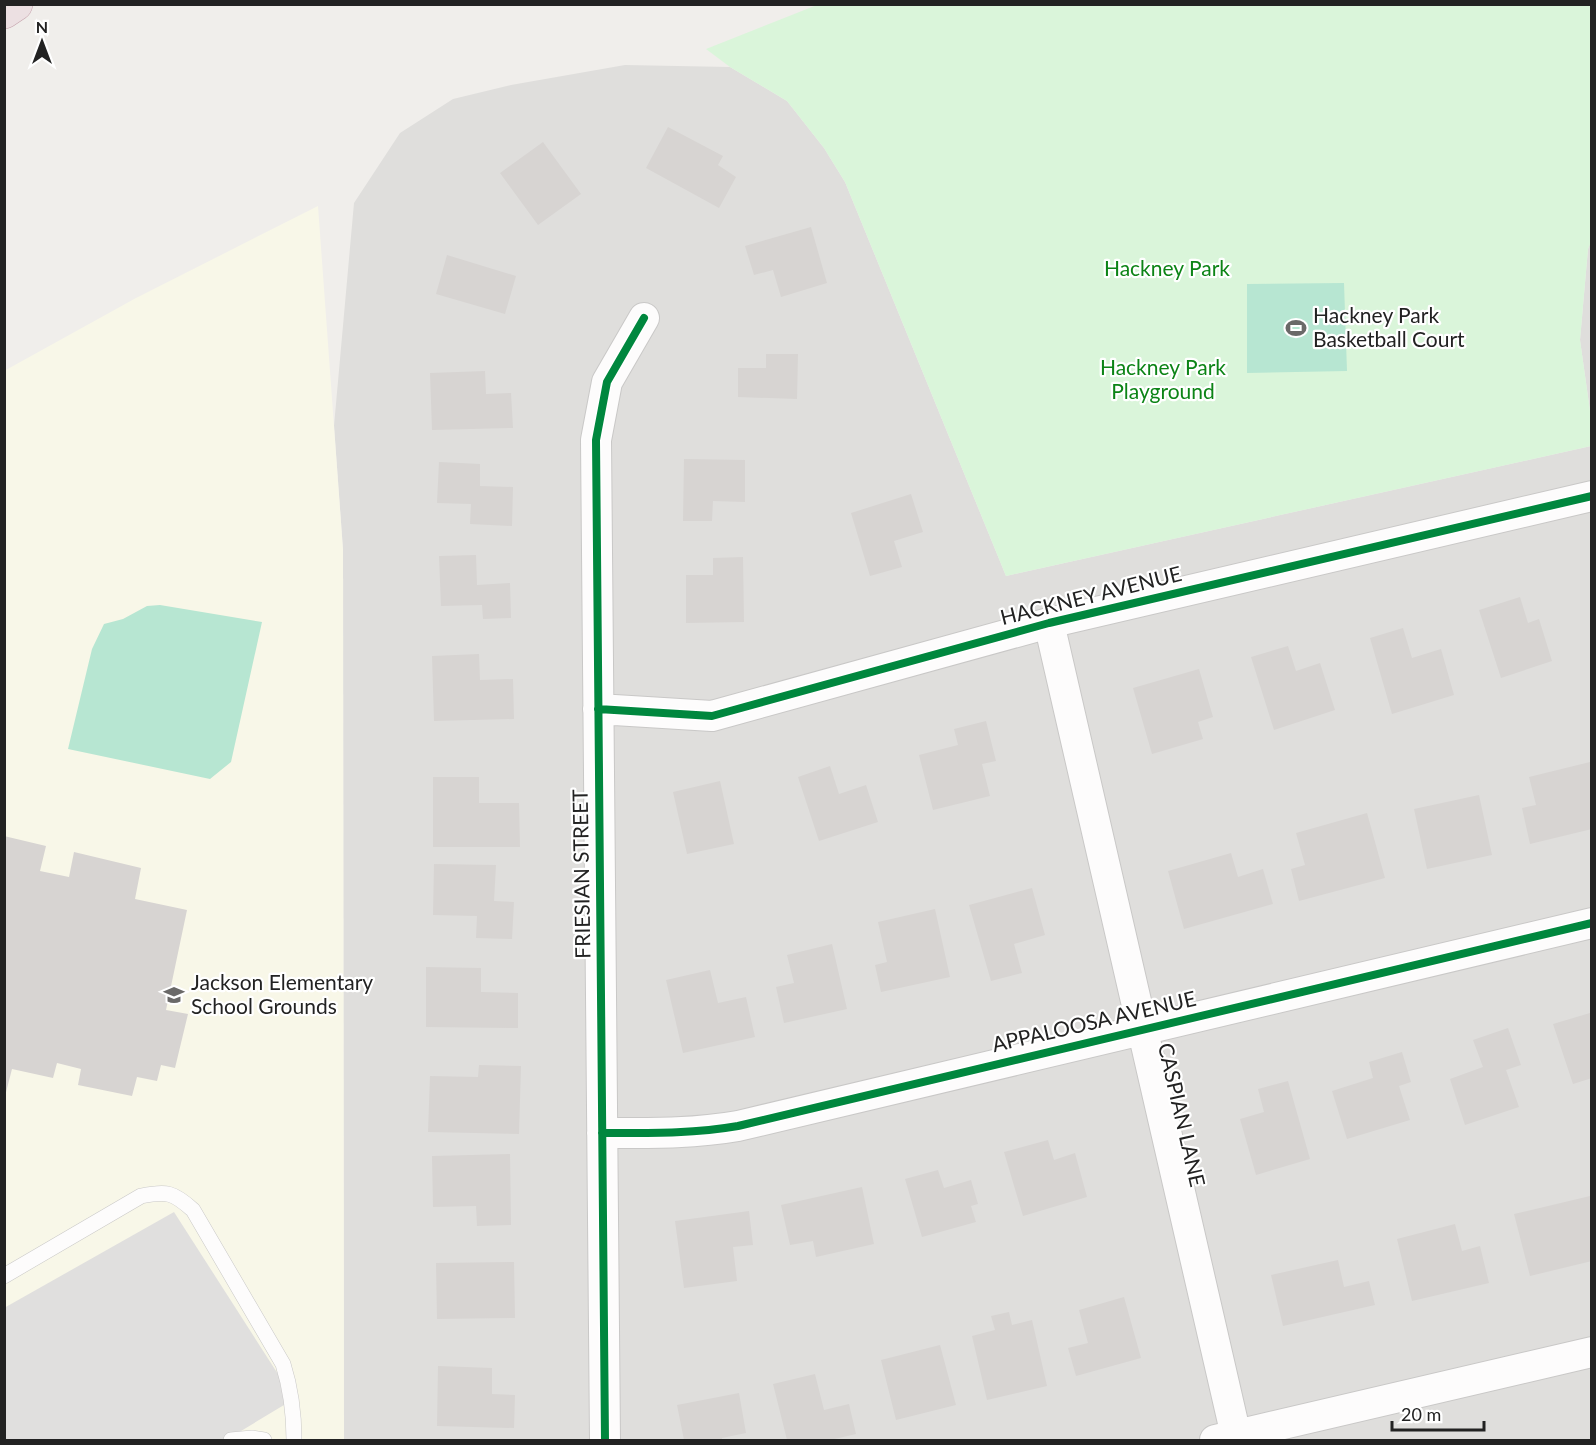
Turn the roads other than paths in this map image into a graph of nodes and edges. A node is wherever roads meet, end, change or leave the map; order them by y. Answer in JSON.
{"nodes":[{"id":1,"x":16,"y":4,"type":"edge"},
{"id":2,"x":4,"y":12,"type":"edge"},
{"id":3,"x":644,"y":318,"type":"dead end"},
{"id":4,"x":1592,"y":496,"type":"edge"},
{"id":5,"x":1049,"y":623,"type":"junction"},
{"id":6,"x":598,"y":709,"type":"junction"},
{"id":7,"x":1592,"y":923,"type":"edge"},
{"id":8,"x":1143,"y":1028,"type":"junction"},
{"id":9,"x":602,"y":1133,"type":"junction"},
{"id":10,"x":4,"y":1276,"type":"edge"},
{"id":11,"x":1592,"y":1352,"type":"edge"},
{"id":12,"x":1229,"y":1439,"type":"edge"},
{"id":13,"x":231,"y":1440,"type":"edge"},
{"id":14,"x":264,"y":1440,"type":"edge"},
{"id":15,"x":294,"y":1440,"type":"edge"},
{"id":16,"x":605,"y":1440,"type":"edge"}],
"edges":[{"from":1,"to":2,"type":"highway"},
{"from":3,"to":6,"type":"street","name":"FRIESIAN STREET"},
{"from":4,"to":5,"type":"street","name":"HACKNEY AVENUE"},
{"from":5,"to":6,"type":"street","name":"HACKNEY AVENUE"},
{"from":5,"to":8,"type":"street","name":"CASPIAN LANE"},
{"from":6,"to":9,"type":"street","name":"FRIESIAN STREET"},
{"from":7,"to":8,"type":"street","name":"APPALOOSA AVENUE"},
{"from":8,"to":9,"type":"street","name":"APPALOOSA AVENUE"},
{"from":8,"to":12,"type":"street","name":"CASPIAN LANE"},
{"from":9,"to":16,"type":"street","name":"FRIESIAN STREET"},
{"from":10,"to":15,"type":"lane"},
{"from":11,"to":12,"type":"street"},
{"from":13,"to":14,"type":"lane"}]}
